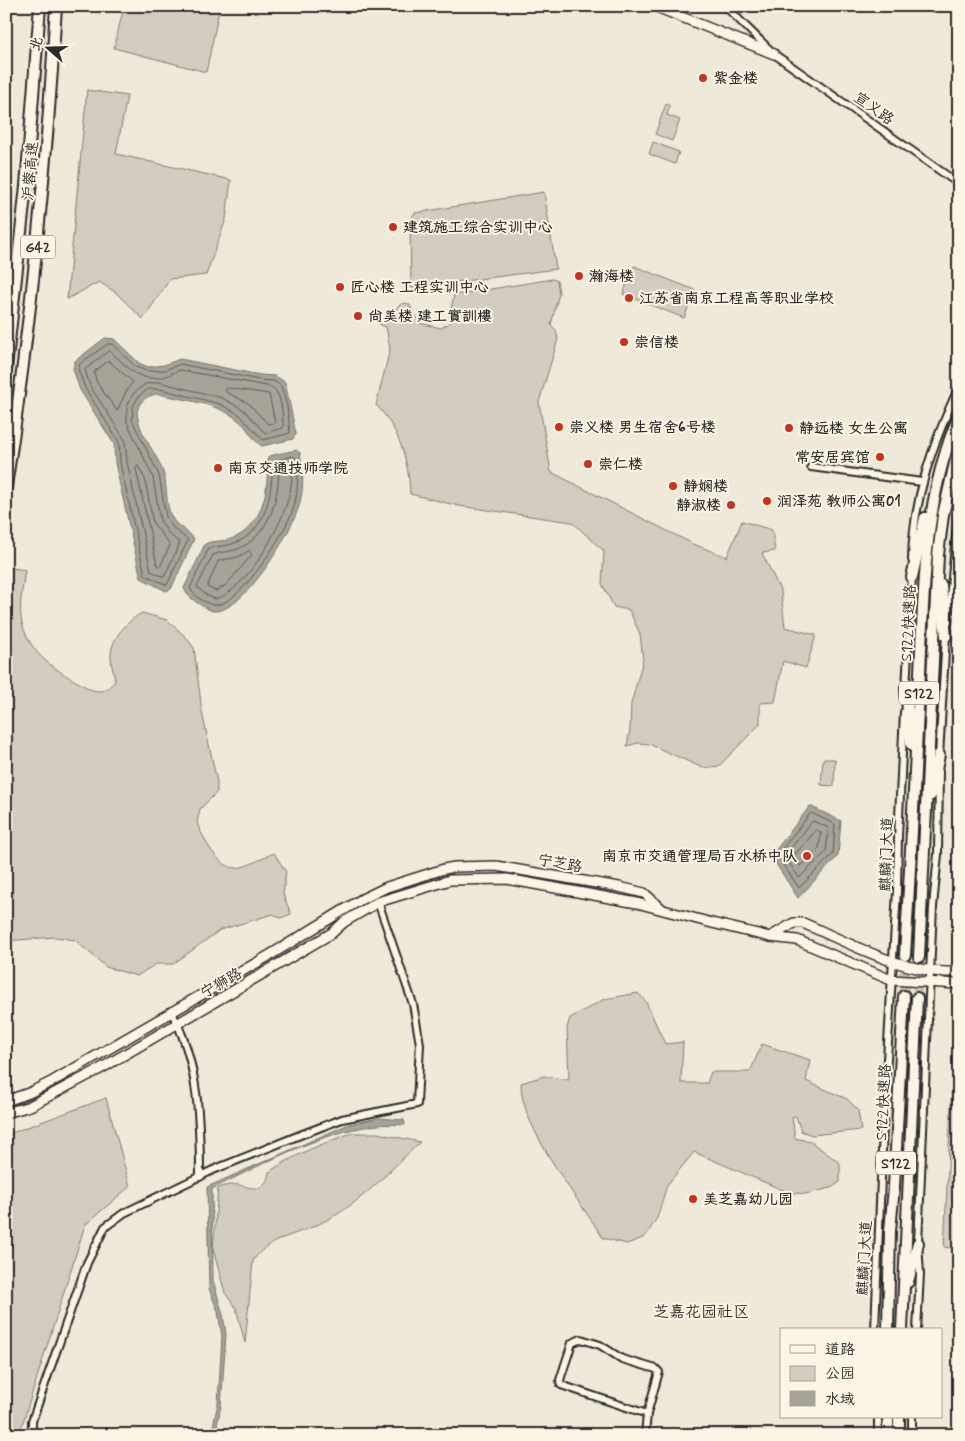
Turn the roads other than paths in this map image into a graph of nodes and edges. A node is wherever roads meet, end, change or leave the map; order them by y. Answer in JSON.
{"nodes":[{"id":1,"x":40,"y":6,"type":"edge"},
{"id":2,"x":56,"y":6,"type":"edge"},
{"id":3,"x":725,"y":6,"type":"edge"},
{"id":4,"x":660,"y":7,"type":"edge"},
{"id":5,"x":774,"y":54,"type":"junction"},
{"id":6,"x":959,"y":184,"type":"edge"},
{"id":7,"x":6,"y":369,"type":"edge"},
{"id":8,"x":959,"y":387,"type":"edge"},
{"id":9,"x":959,"y":416,"type":"edge"},
{"id":10,"x":959,"y":446,"type":"edge"},
{"id":11,"x":811,"y":467,"type":"dead end"},
{"id":12,"x":938,"y":479,"type":"junction"},
{"id":13,"x":922,"y":482,"type":"junction"},
{"id":14,"x":6,"y":487,"type":"edge"},
{"id":15,"x":959,"y":501,"type":"edge"},
{"id":16,"x":938,"y":556,"type":"junction"},
{"id":17,"x":912,"y":577,"type":"junction"},
{"id":18,"x":946,"y":636,"type":"junction"},
{"id":19,"x":906,"y":688,"type":"junction"},
{"id":20,"x":939,"y":755,"type":"junction"},
{"id":21,"x":914,"y":774,"type":"junction"},
{"id":22,"x":924,"y":830,"type":"junction"},
{"id":23,"x":444,"y":869,"type":"joint"},
{"id":24,"x":450,"y":880,"type":"joint"},
{"id":25,"x":378,"y":902,"type":"junction"},
{"id":26,"x":663,"y":910,"type":"junction"},
{"id":27,"x":770,"y":937,"type":"junction"},
{"id":28,"x":906,"y":955,"type":"tunnel mouth"},
{"id":29,"x":919,"y":957,"type":"tunnel mouth"},
{"id":30,"x":892,"y":961,"type":"junction"},
{"id":31,"x":930,"y":972,"type":"junction"},
{"id":32,"x":959,"y":972,"type":"edge"},
{"id":33,"x":891,"y":980,"type":"junction"},
{"id":34,"x":930,"y":984,"type":"junction"},
{"id":35,"x":959,"y":984,"type":"edge"},
{"id":36,"x":904,"y":996,"type":"tunnel mouth"},
{"id":37,"x":917,"y":998,"type":"tunnel mouth"},
{"id":38,"x":172,"y":1011,"type":"junction"},
{"id":39,"x":178,"y":1024,"type":"junction"},
{"id":40,"x":6,"y":1101,"type":"edge"},
{"id":41,"x":6,"y":1113,"type":"edge"},
{"id":42,"x":200,"y":1177,"type":"junction"},
{"id":43,"x":918,"y":1243,"type":"junction"},
{"id":44,"x":903,"y":1302,"type":"junction"},
{"id":45,"x":875,"y":1328,"type":"edge"},
{"id":46,"x":888,"y":1328,"type":"edge"},
{"id":47,"x":902,"y":1328,"type":"edge"},
{"id":48,"x":917,"y":1328,"type":"edge"},
{"id":49,"x":647,"y":1414,"type":"junction"},
{"id":50,"x":878,"y":1418,"type":"edge"},
{"id":51,"x":888,"y":1418,"type":"edge"},
{"id":52,"x":899,"y":1418,"type":"edge"},
{"id":53,"x":912,"y":1418,"type":"edge"},
{"id":54,"x":32,"y":1435,"type":"edge"},
{"id":55,"x":645,"y":1435,"type":"edge"},
{"id":56,"x":878,"y":1435,"type":"edge"},
{"id":57,"x":888,"y":1435,"type":"edge"},
{"id":58,"x":899,"y":1435,"type":"edge"},
{"id":59,"x":912,"y":1435,"type":"edge"}],
"edges":[{"from":1,"to":7,"type":"highway","name":"沪蓉高速","number":"G42"},
{"from":2,"to":14,"type":"highway","name":"沪蓉高速","number":"G42"},
{"from":3,"to":5,"type":"street","name":"宣义路"},
{"from":4,"to":5,"type":"main road"},
{"from":5,"to":6,"type":"street","name":"宣义路"},
{"from":8,"to":13,"type":"street","name":"麒麟门大道"},
{"from":9,"to":12,"type":"highway","name":"S122快速路","number":"S122"},
{"from":10,"to":16,"type":"highway","name":"S122快速路","number":"S122"},
{"from":11,"to":13,"type":"street"},
{"from":12,"to":17,"type":"highway"},
{"from":12,"to":21,"type":"highway","name":"S122快速路","number":"S122"},
{"from":13,"to":17,"type":"street","name":"麒麟门大道"},
{"from":15,"to":18,"type":"street"},
{"from":16,"to":18,"type":"highway"},
{"from":16,"to":22,"type":"highway","name":"S122快速路","number":"S122"},
{"from":17,"to":19,"type":"street","name":"麒麟门大道"},
{"from":18,"to":20,"type":"street"},
{"from":19,"to":21,"type":"highway"},
{"from":19,"to":30,"type":"street","name":"麒麟门大道"},
{"from":20,"to":22,"type":"highway"},
{"from":20,"to":31,"type":"street"},
{"from":21,"to":28,"type":"highway","name":"S122快速路","number":"S122"},
{"from":22,"to":29,"type":"highway","name":"S122快速路","number":"S122"},
{"from":23,"to":26,"type":"main road","name":"宁芝路"},
{"from":23,"to":38,"type":"main road","name":"宁狮路"},
{"from":24,"to":25,"type":"main road","name":"宁狮路"},
{"from":24,"to":26,"type":"main road","name":"宁芝路"},
{"from":25,"to":39,"type":"main road","name":"宁狮路"},
{"from":25,"to":42,"type":"street"},
{"from":26,"to":27,"type":"main road","name":"宁芝路"},
{"from":27,"to":30,"type":"main road"},
{"from":27,"to":33,"type":"main road","name":"宁芝路"},
{"from":30,"to":31,"type":"main road"},
{"from":30,"to":33,"type":"street","name":"麒麟门大道"},
{"from":31,"to":32,"type":"main road"},
{"from":31,"to":34,"type":"street"},
{"from":33,"to":34,"type":"main road","name":"宁芝路"},
{"from":33,"to":45,"type":"street","name":"麒麟门大道"},
{"from":34,"to":35,"type":"main road","name":"宁芝路"},
{"from":34,"to":43,"type":"street"},
{"from":36,"to":46,"type":"highway","name":"S122快速路","number":"S122"},
{"from":37,"to":44,"type":"highway","name":"S122快速路","number":"S122"},
{"from":38,"to":39,"type":"street"},
{"from":38,"to":40,"type":"main road","name":"宁狮路"},
{"from":39,"to":41,"type":"main road","name":"宁狮路"},
{"from":39,"to":42,"type":"street"},
{"from":42,"to":54,"type":"street"},
{"from":43,"to":44,"type":"highway"},
{"from":43,"to":48,"type":"street"},
{"from":44,"to":47,"type":"highway","name":"S122快速路","number":"S122"},
{"from":49,"to":49,"type":"street"},
{"from":49,"to":55,"type":"street"},
{"from":50,"to":56,"type":"street"},
{"from":51,"to":57,"type":"highway"},
{"from":52,"to":58,"type":"highway"},
{"from":53,"to":59,"type":"street"}]}
